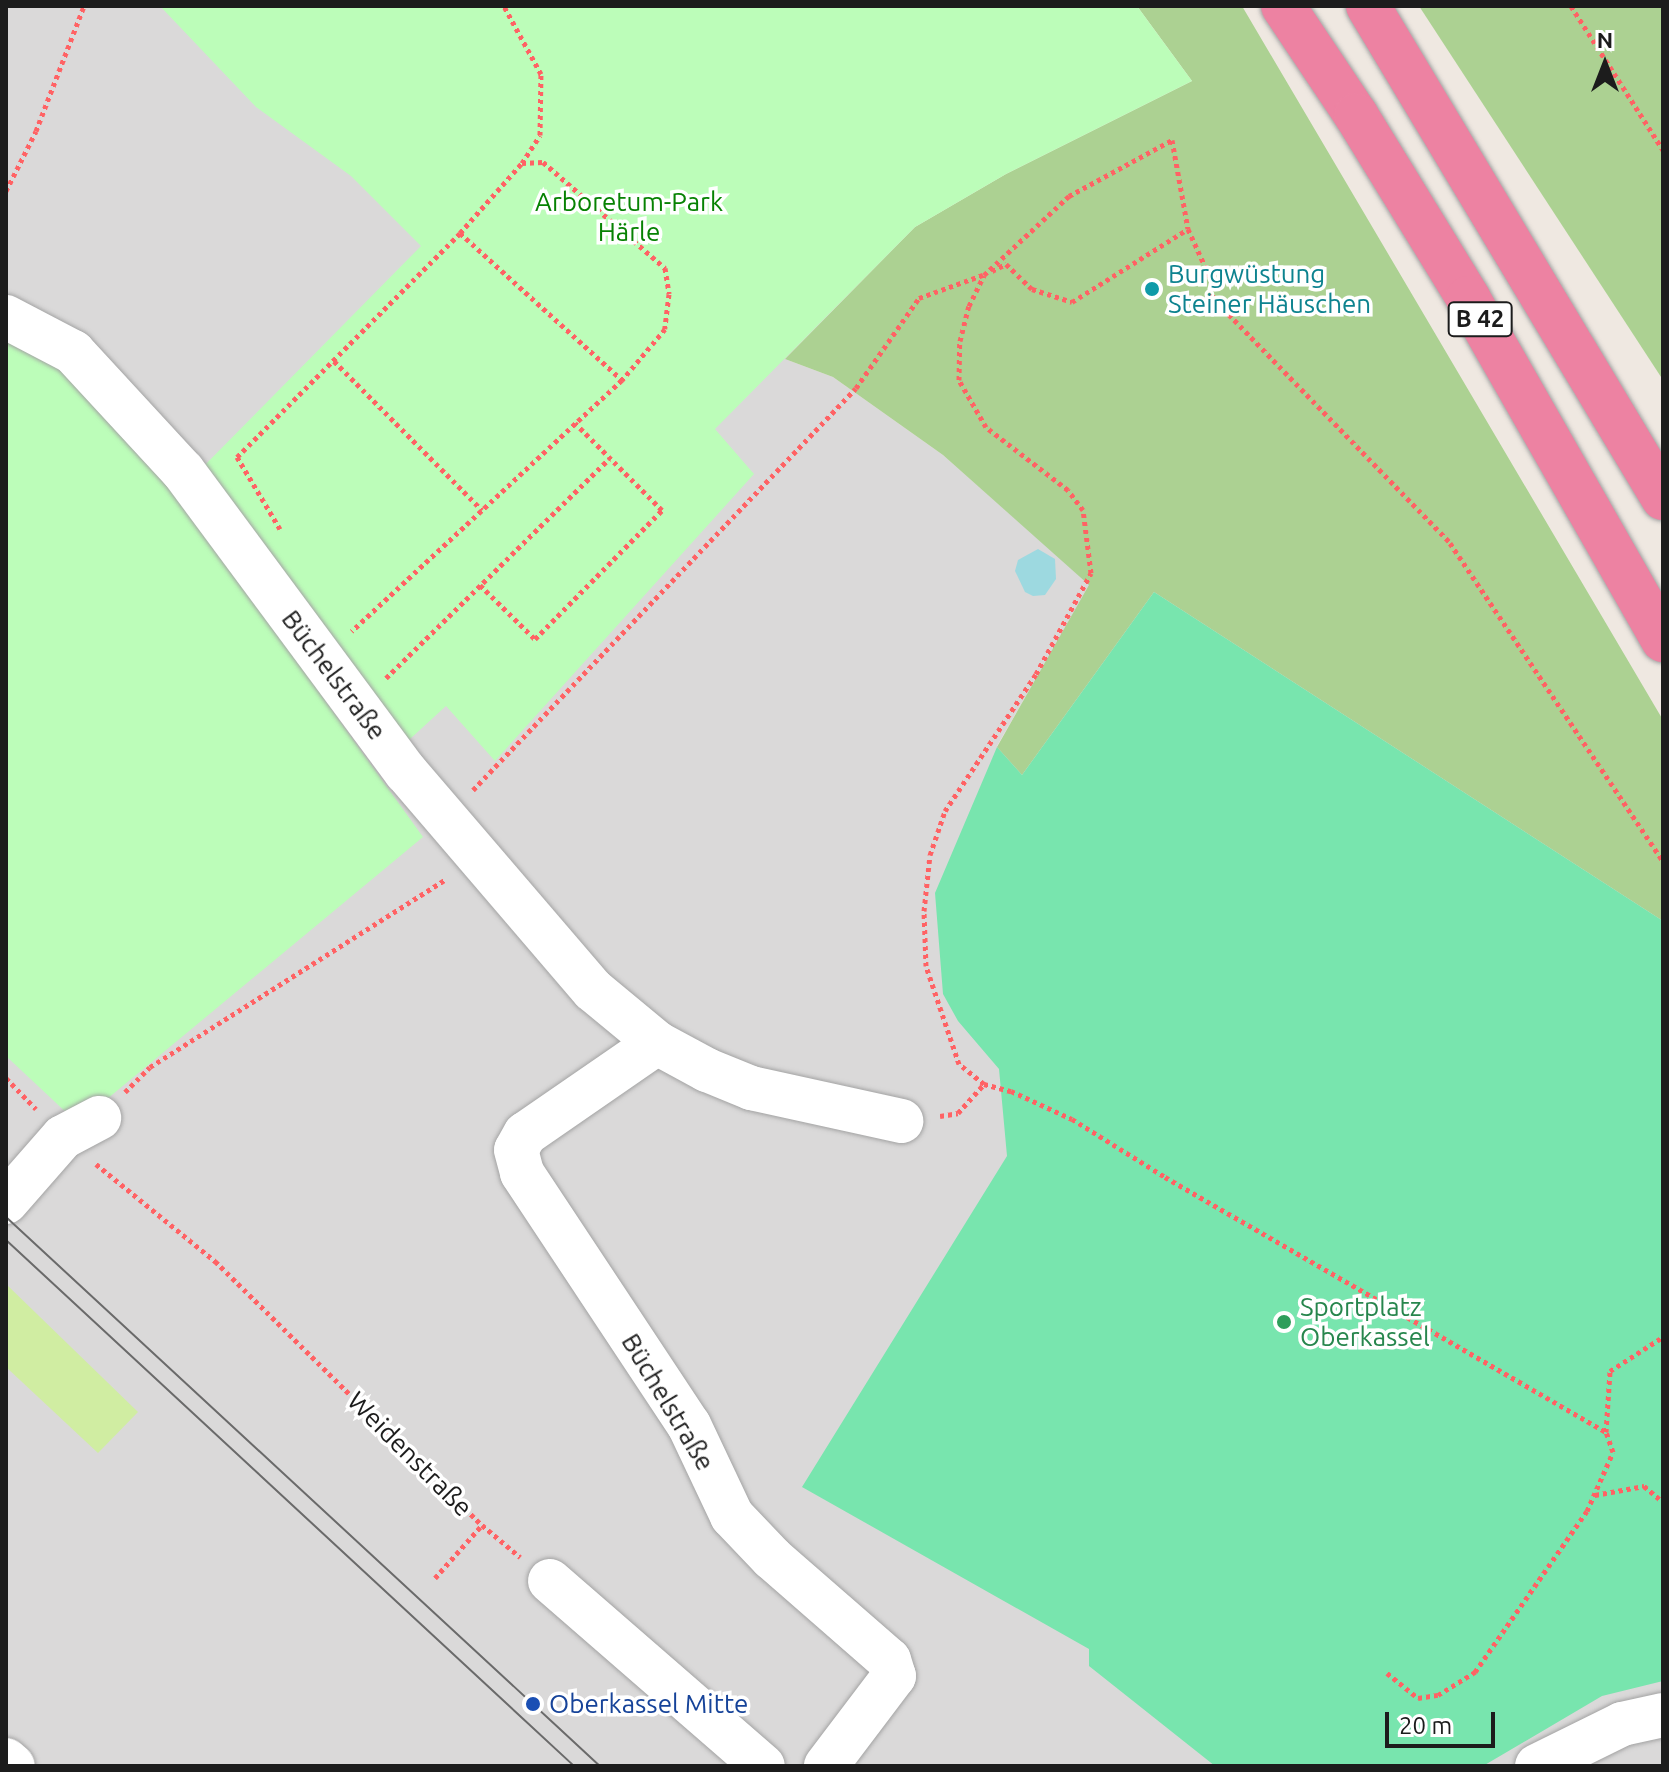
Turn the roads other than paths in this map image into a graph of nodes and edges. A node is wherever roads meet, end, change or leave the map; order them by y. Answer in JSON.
{"nodes":[{"id":1,"x":1283,"y":6,"type":"edge"},
{"id":2,"x":1368,"y":6,"type":"edge"},
{"id":3,"x":6,"y":317,"type":"edge"},
{"id":4,"x":1663,"y":498,"type":"edge"},
{"id":5,"x":1663,"y":640,"type":"edge"},
{"id":6,"x":657,"y":1043,"type":"junction"},
{"id":7,"x":901,"y":1121,"type":"road end"},
{"id":8,"x":81,"y":1128,"type":"road end"},
{"id":9,"x":6,"y":1202,"type":"edge"},
{"id":10,"x":550,"y":1581,"type":"road end"},
{"id":11,"x":1663,"y":1715,"type":"edge"},
{"id":12,"x":6,"y":1760,"type":"edge"},
{"id":13,"x":13,"y":1766,"type":"edge"},
{"id":14,"x":763,"y":1766,"type":"edge"},
{"id":15,"x":826,"y":1766,"type":"edge"},
{"id":16,"x":1537,"y":1766,"type":"edge"}],
"edges":[{"from":1,"to":5,"type":"highway","number":"B 42"},
{"from":2,"to":4,"type":"highway","number":"B 42"},
{"from":3,"to":6,"type":"street","name":"Büchelstraße"},
{"from":6,"to":7,"type":"street","name":"Büchelstraße"},
{"from":6,"to":15,"type":"street","name":"Büchelstraße"},
{"from":8,"to":9,"type":"street"},
{"from":10,"to":14,"type":"street"},
{"from":11,"to":16,"type":"street"},
{"from":12,"to":13,"type":"street"}]}
